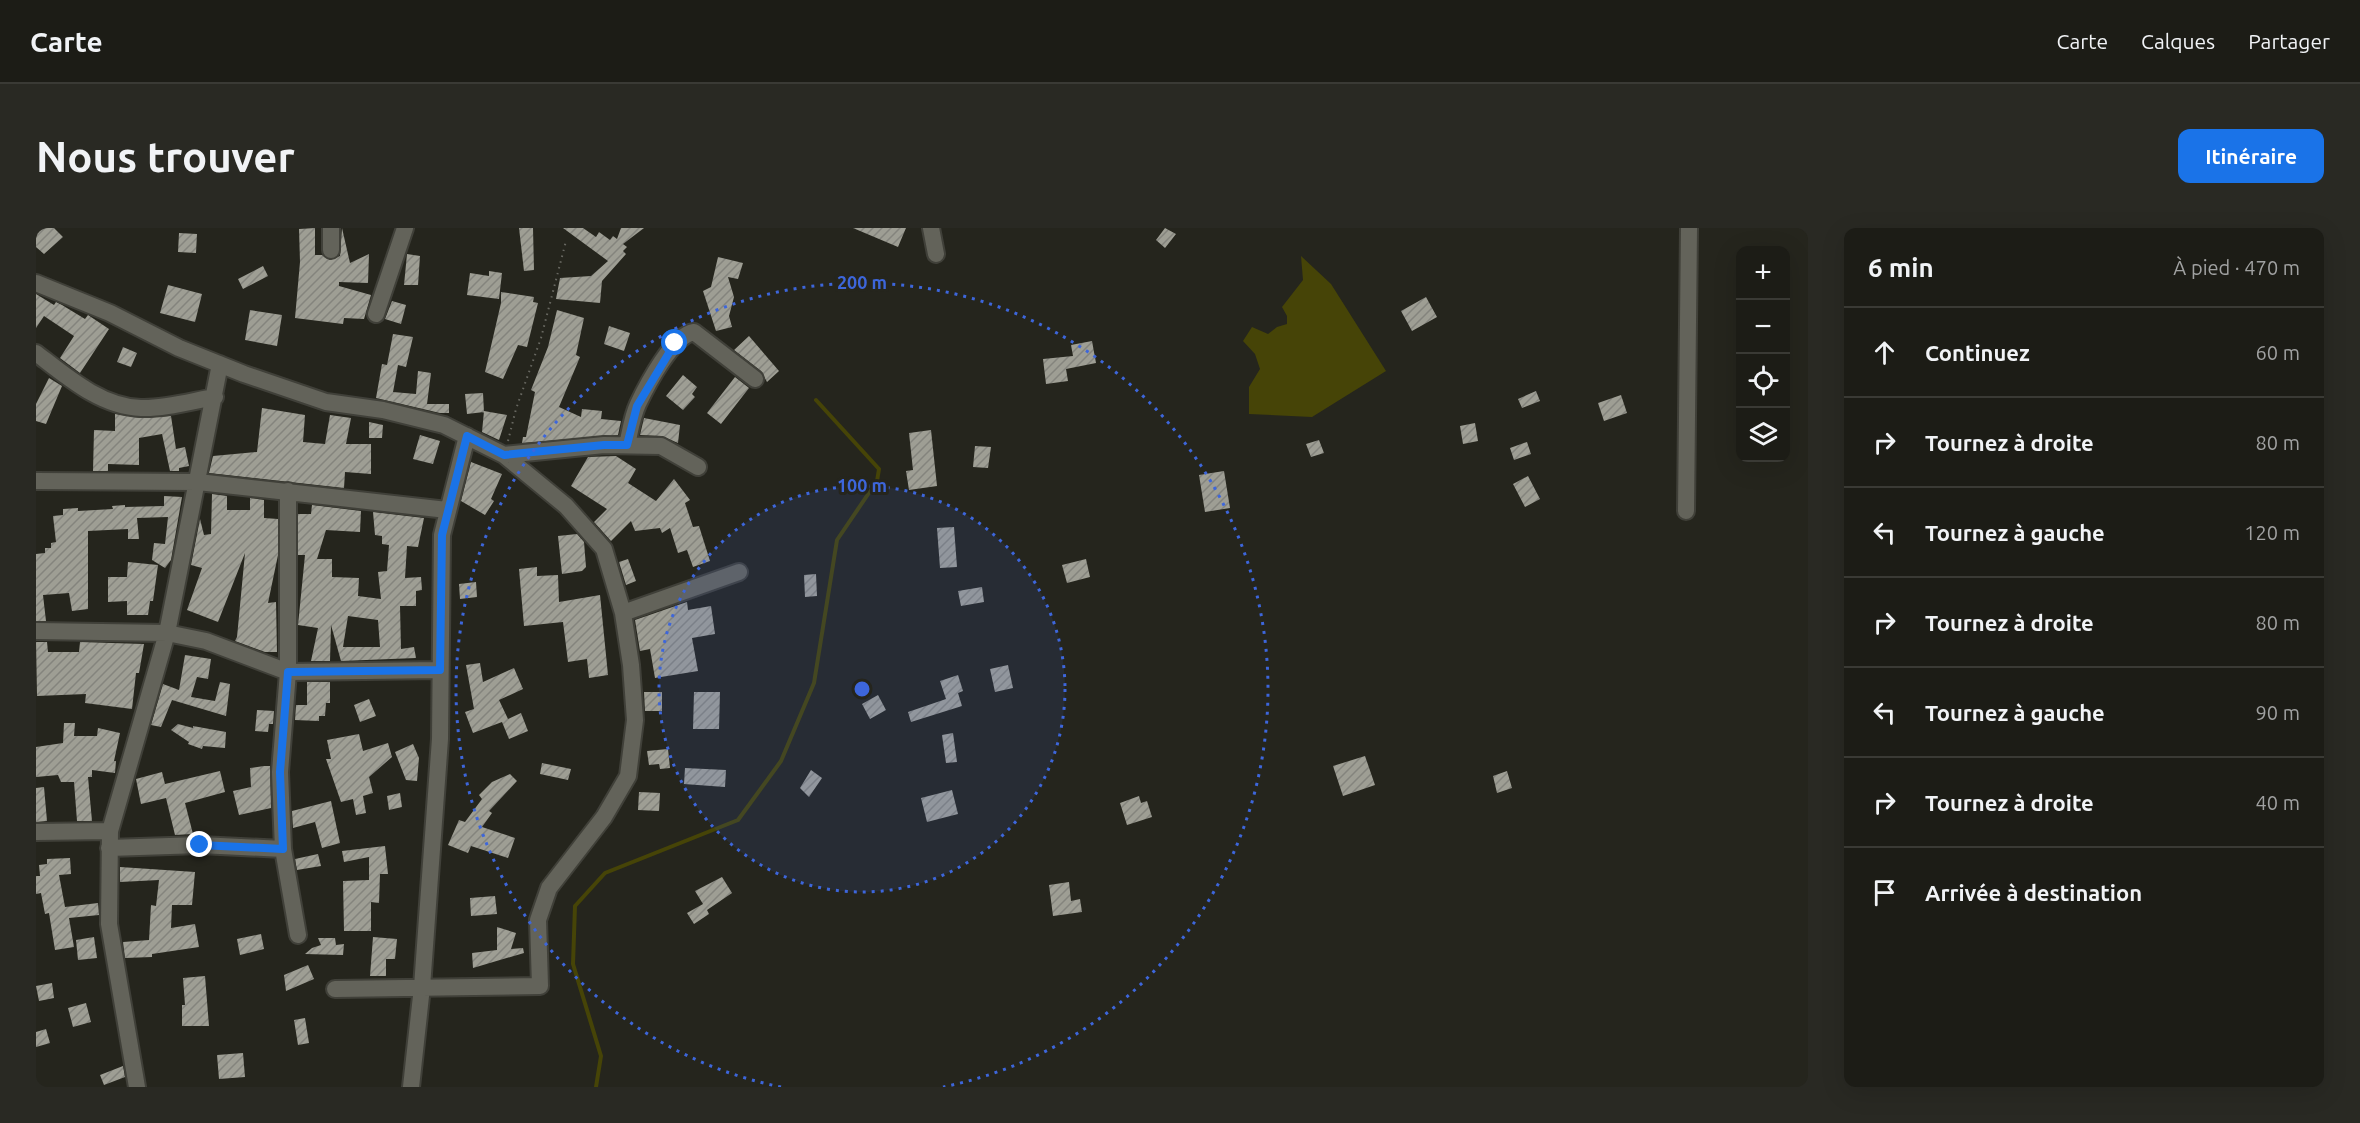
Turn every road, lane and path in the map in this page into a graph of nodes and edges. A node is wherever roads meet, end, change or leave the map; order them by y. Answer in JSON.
{"nodes":[{"id":1,"x":331,"y":228,"type":"edge"},
{"id":2,"x":405,"y":228,"type":"edge"},
{"id":3,"x":931,"y":228,"type":"edge"},
{"id":4,"x":1689,"y":228,"type":"edge"},
{"id":5,"x":566,"y":242,"type":"dead end"},
{"id":6,"x":331,"y":250,"type":"dead end"},
{"id":7,"x":936,"y":254,"type":"dead end"},
{"id":8,"x":36,"y":283,"type":"edge"},
{"id":9,"x":376,"y":314,"type":"dead end"},
{"id":10,"x":36,"y":352,"type":"edge"},
{"id":11,"x":220,"y":364,"type":"junction"},
{"id":12,"x":755,"y":379,"type":"dead end"},
{"id":13,"x":215,"y":397,"type":"junction"},
{"id":14,"x":467,"y":436,"type":"junction"},
{"id":15,"x":627,"y":445,"type":"junction"},
{"id":16,"x":504,"y":455,"type":"junction"},
{"id":17,"x":698,"y":467,"type":"dead end"},
{"id":18,"x":36,"y":481,"type":"edge"},
{"id":19,"x":198,"y":482,"type":"junction"},
{"id":20,"x":288,"y":491,"type":"junction"},
{"id":21,"x":447,"y":510,"type":"junction"},
{"id":22,"x":1686,"y":511,"type":"dead end"},
{"id":23,"x":739,"y":572,"type":"dead end"},
{"id":24,"x":623,"y":613,"type":"junction"},
{"id":25,"x":36,"y":631,"type":"edge"},
{"id":26,"x":167,"y":633,"type":"junction"},
{"id":27,"x":440,"y":670,"type":"junction"},
{"id":28,"x":288,"y":672,"type":"junction"},
{"id":29,"x":110,"y":831,"type":"junction"},
{"id":30,"x":36,"y":832,"type":"edge"},
{"id":31,"x":109,"y":848,"type":"junction"},
{"id":32,"x":283,"y":849,"type":"junction"},
{"id":33,"x":298,"y":935,"type":"dead end"},
{"id":34,"x":422,"y":987,"type":"junction"},
{"id":35,"x":335,"y":988,"type":"dead end"},
{"id":36,"x":137,"y":1087,"type":"edge"},
{"id":37,"x":411,"y":1087,"type":"edge"}],
"edges":[{"from":1,"to":6,"type":"street"},
{"from":2,"to":9,"type":"street"},
{"from":3,"to":7,"type":"street"},
{"from":4,"to":22,"type":"street"},
{"from":5,"to":16,"type":"path"},
{"from":8,"to":11,"type":"street"},
{"from":10,"to":13,"type":"street"},
{"from":11,"to":13,"type":"street"},
{"from":11,"to":14,"type":"street"},
{"from":12,"to":15,"type":"street"},
{"from":13,"to":19,"type":"street"},
{"from":14,"to":16,"type":"street"},
{"from":14,"to":21,"type":"street"},
{"from":15,"to":16,"type":"street"},
{"from":15,"to":17,"type":"street"},
{"from":16,"to":24,"type":"street"},
{"from":18,"to":19,"type":"street"},
{"from":19,"to":20,"type":"street"},
{"from":19,"to":26,"type":"street"},
{"from":20,"to":21,"type":"street"},
{"from":20,"to":28,"type":"street"},
{"from":21,"to":27,"type":"street"},
{"from":23,"to":24,"type":"street"},
{"from":24,"to":34,"type":"street"},
{"from":25,"to":26,"type":"street"},
{"from":26,"to":28,"type":"street"},
{"from":26,"to":29,"type":"street"},
{"from":27,"to":28,"type":"street"},
{"from":27,"to":34,"type":"street"},
{"from":28,"to":32,"type":"street"},
{"from":29,"to":30,"type":"street"},
{"from":29,"to":31,"type":"street"},
{"from":31,"to":32,"type":"street"},
{"from":31,"to":36,"type":"street"},
{"from":32,"to":33,"type":"street"},
{"from":34,"to":35,"type":"street"},
{"from":34,"to":37,"type":"street"}]}
